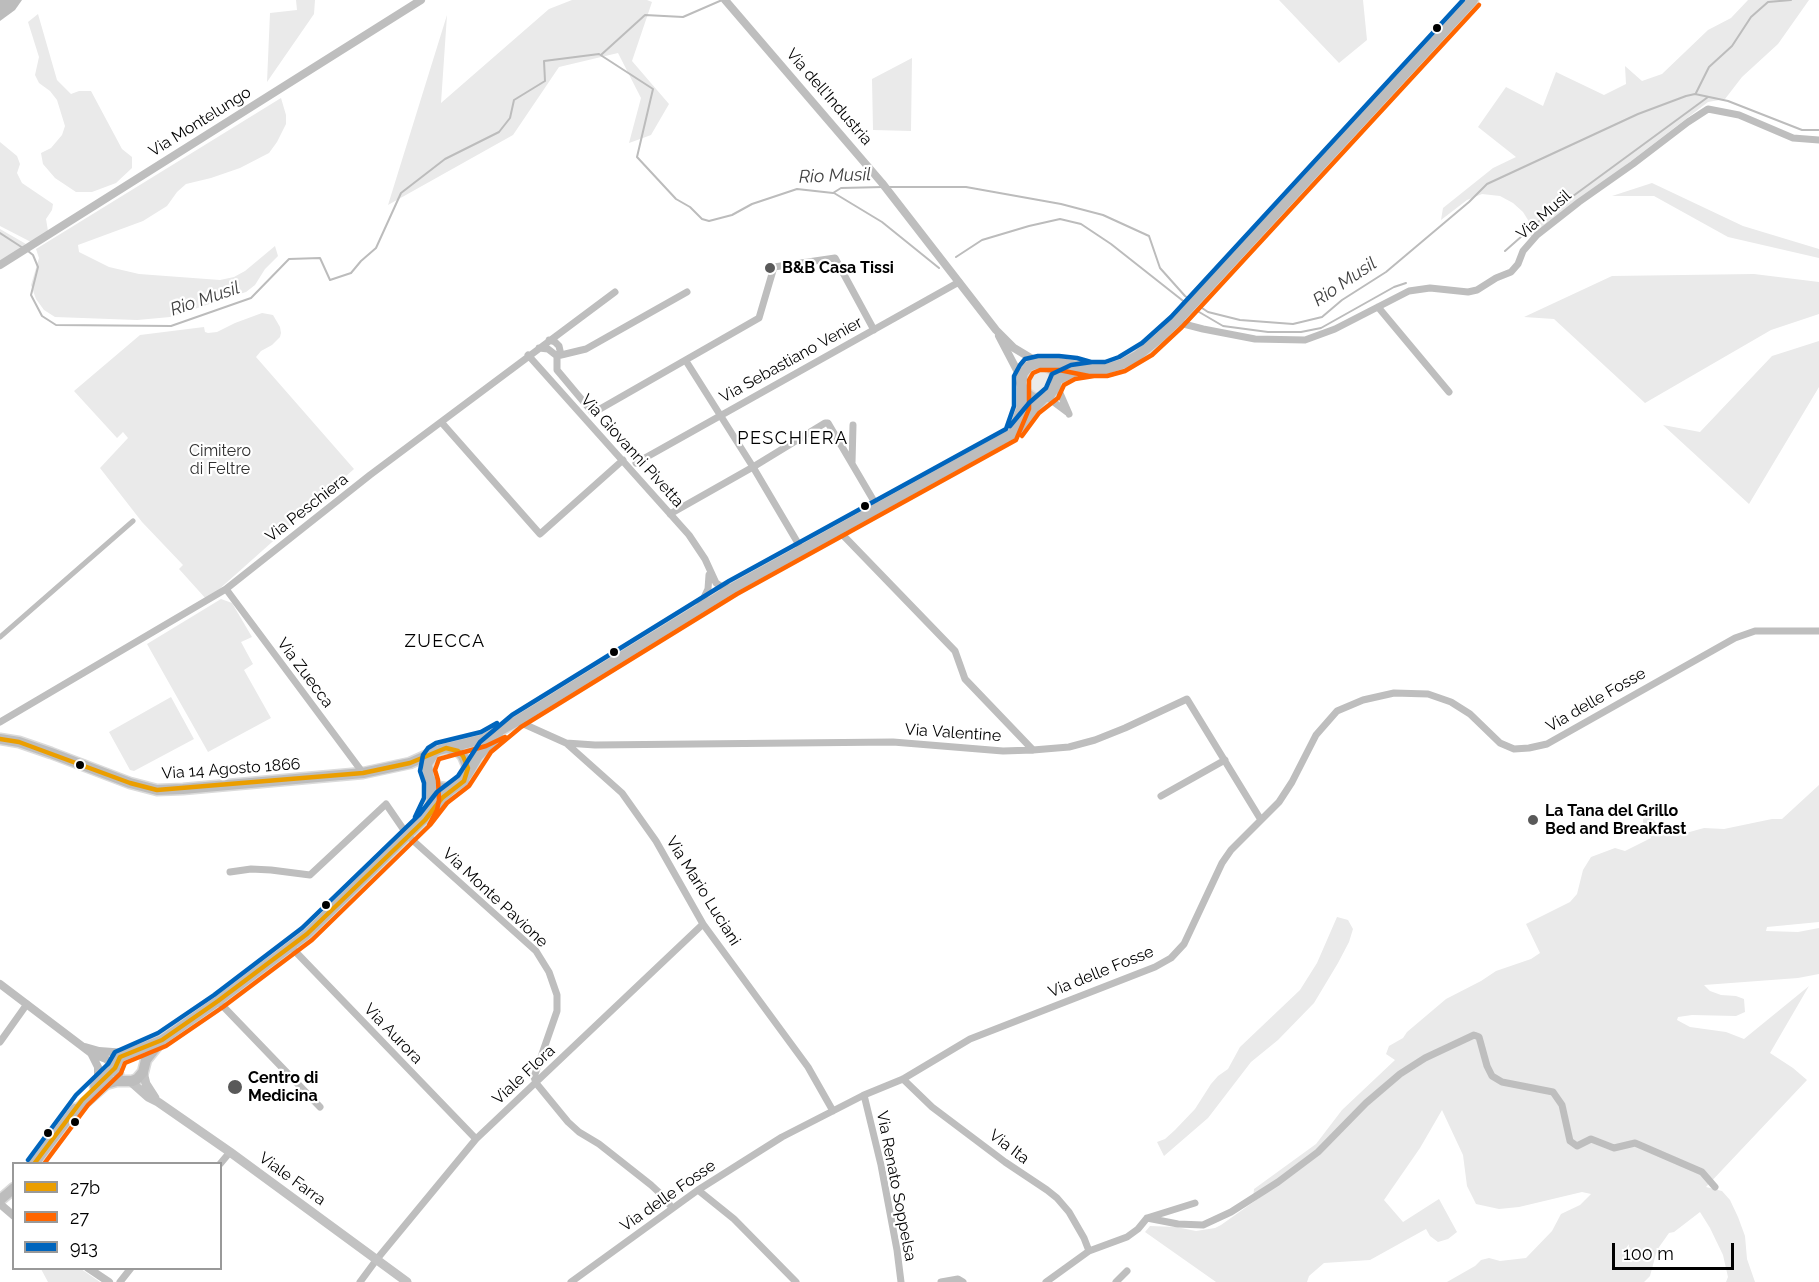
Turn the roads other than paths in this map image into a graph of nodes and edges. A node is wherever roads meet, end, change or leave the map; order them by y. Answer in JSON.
{"nodes":[{"id":1,"x":1473,"y":0,"type":"edge"},
{"id":2,"x":418,"y":1,"type":"edge"},
{"id":3,"x":727,"y":3,"type":"edge"},
{"id":4,"x":1819,"y":140,"type":"edge"},
{"id":5,"x":0,"y":266,"type":"edge"},
{"id":6,"x":959,"y":282,"type":"junction"},
{"id":7,"x":615,"y":292,"type":"dead end"},
{"id":8,"x":687,"y":292,"type":"dead end"},
{"id":9,"x":1378,"y":307,"type":"junction"},
{"id":10,"x":1180,"y":318,"type":"junction"},
{"id":11,"x":874,"y":330,"type":"junction"},
{"id":12,"x":996,"y":330,"type":"junction"},
{"id":13,"x":549,"y":340,"type":"junction"},
{"id":14,"x":539,"y":348,"type":"junction"},
{"id":15,"x":559,"y":355,"type":"junction"},
{"id":16,"x":528,"y":356,"type":"junction"},
{"id":17,"x":686,"y":361,"type":"junction"},
{"id":18,"x":1042,"y":364,"type":"junction"},
{"id":19,"x":1090,"y":369,"type":"junction"},
{"id":20,"x":1056,"y":382,"type":"junction"},
{"id":21,"x":1022,"y":383,"type":"junction"},
{"id":22,"x":1449,"y":392,"type":"dead end"},
{"id":23,"x":1045,"y":398,"type":"junction"},
{"id":24,"x":719,"y":416,"type":"junction"},
{"id":25,"x":442,"y":423,"type":"junction"},
{"id":26,"x":853,"y":425,"type":"dead end"},
{"id":27,"x":1012,"y":434,"type":"junction"},
{"id":28,"x":623,"y":460,"type":"junction"},
{"id":29,"x":636,"y":463,"type":"dead end"},
{"id":30,"x":852,"y":463,"type":"junction"},
{"id":31,"x":753,"y":467,"type":"junction"},
{"id":32,"x":878,"y":508,"type":"junction"},
{"id":33,"x":670,"y":514,"type":"junction"},
{"id":34,"x":133,"y":521,"type":"dead end"},
{"id":35,"x":838,"y":530,"type":"junction"},
{"id":36,"x":802,"y":550,"type":"junction"},
{"id":37,"x":709,"y":569,"type":"junction"},
{"id":38,"x":714,"y":580,"type":"junction"},
{"id":39,"x":733,"y":588,"type":"junction"},
{"id":40,"x":226,"y":589,"type":"junction"},
{"id":41,"x":701,"y":608,"type":"junction"},
{"id":42,"x":1819,"y":631,"type":"edge"},
{"id":43,"x":0,"y":637,"type":"edge"},
{"id":44,"x":517,"y":721,"type":"junction"},
{"id":45,"x":0,"y":722,"type":"edge"},
{"id":46,"x":0,"y":739,"type":"edge"},
{"id":47,"x":566,"y":743,"type":"junction"},
{"id":48,"x":446,"y":748,"type":"junction"},
{"id":49,"x":1033,"y":750,"type":"junction"},
{"id":50,"x":434,"y":753,"type":"junction"},
{"id":51,"x":1225,"y":760,"type":"junction"},
{"id":52,"x":400,"y":766,"type":"junction"},
{"id":53,"x":363,"y":773,"type":"junction"},
{"id":54,"x":430,"y":780,"type":"junction"},
{"id":55,"x":464,"y":781,"type":"junction"},
{"id":56,"x":452,"y":789,"type":"junction"},
{"id":57,"x":1161,"y":796,"type":"dead end"},
{"id":58,"x":1261,"y":820,"type":"junction"},
{"id":59,"x":417,"y":826,"type":"junction"},
{"id":60,"x":408,"y":836,"type":"junction"},
{"id":61,"x":230,"y":872,"type":"dead end"},
{"id":62,"x":703,"y":924,"type":"junction"},
{"id":63,"x":291,"y":947,"type":"junction"},
{"id":64,"x":0,"y":984,"type":"edge"},
{"id":65,"x":218,"y":1001,"type":"junction"},
{"id":66,"x":27,"y":1004,"type":"junction"},
{"id":67,"x":162,"y":1040,"type":"junction"},
{"id":68,"x":0,"y":1042,"type":"edge"},
{"id":69,"x":82,"y":1046,"type":"junction"},
{"id":70,"x":91,"y":1053,"type":"junction"},
{"id":71,"x":128,"y":1053,"type":"junction"},
{"id":72,"x":115,"y":1067,"type":"junction"},
{"id":73,"x":143,"y":1070,"type":"junction"},
{"id":74,"x":903,"y":1079,"type":"junction"},
{"id":75,"x":129,"y":1081,"type":"junction"},
{"id":76,"x":536,"y":1083,"type":"junction"},
{"id":77,"x":96,"y":1086,"type":"junction"},
{"id":78,"x":864,"y":1095,"type":"junction"},
{"id":79,"x":158,"y":1102,"type":"junction"},
{"id":80,"x":320,"y":1107,"type":"dead end"},
{"id":81,"x":833,"y":1111,"type":"junction"},
{"id":82,"x":72,"y":1114,"type":"junction"},
{"id":83,"x":476,"y":1139,"type":"junction"},
{"id":84,"x":230,"y":1152,"type":"junction"},
{"id":85,"x":36,"y":1162,"type":"edge"},
{"id":86,"x":222,"y":1162,"type":"edge"},
{"id":87,"x":1715,"y":1186,"type":"dead end"},
{"id":88,"x":12,"y":1190,"type":"edge"},
{"id":89,"x":698,"y":1190,"type":"junction"},
{"id":90,"x":0,"y":1202,"type":"edge"},
{"id":91,"x":1195,"y":1203,"type":"dead end"},
{"id":92,"x":672,"y":1208,"type":"junction"},
{"id":93,"x":12,"y":1214,"type":"edge"},
{"id":94,"x":1147,"y":1218,"type":"junction"},
{"id":95,"x":1089,"y":1248,"type":"junction"},
{"id":96,"x":377,"y":1259,"type":"junction"},
{"id":97,"x":90,"y":1270,"type":"edge"},
{"id":98,"x":130,"y":1270,"type":"edge"},
{"id":99,"x":1127,"y":1271,"type":"dead end"},
{"id":100,"x":579,"y":1275,"type":"junction"},
{"id":101,"x":109,"y":1282,"type":"edge"},
{"id":102,"x":120,"y":1282,"type":"edge"},
{"id":103,"x":360,"y":1282,"type":"edge"},
{"id":104,"x":407,"y":1282,"type":"edge"},
{"id":105,"x":571,"y":1282,"type":"edge"},
{"id":106,"x":585,"y":1282,"type":"edge"},
{"id":107,"x":796,"y":1282,"type":"edge"},
{"id":108,"x":901,"y":1282,"type":"edge"},
{"id":109,"x":941,"y":1282,"type":"edge"},
{"id":110,"x":963,"y":1282,"type":"edge"},
{"id":111,"x":1046,"y":1282,"type":"edge"},
{"id":112,"x":1116,"y":1282,"type":"edge"}],
"edges":[{"from":1,"to":10,"type":"main road"},
{"from":2,"to":5,"type":"street","name":"Via Montelungo"},
{"from":3,"to":6,"type":"street","name":"Via dell'Industria"},
{"from":4,"to":9,"type":"street","name":"Via Musil"},
{"from":6,"to":11,"type":"street","name":"Via Sebastiano Venier"},
{"from":6,"to":12,"type":"street","name":"Via dell'Industria"},
{"from":7,"to":13,"type":"street","name":"Via Peschiera"},
{"from":8,"to":15,"type":"street"},
{"from":9,"to":10,"type":"street","name":"Via Musil"},
{"from":9,"to":22,"type":"street"},
{"from":10,"to":19,"type":"main road"},
{"from":11,"to":17,"type":"street"},
{"from":11,"to":24,"type":"street","name":"Via Sebastiano Venier"},
{"from":12,"to":18,"type":"street","name":"Via dell'Industria"},
{"from":12,"to":21,"type":"street","name":"Via dell'Industria"},
{"from":13,"to":14,"type":"street","name":"Via Peschiera"},
{"from":13,"to":15,"type":"street"},
{"from":14,"to":15,"type":"street"},
{"from":14,"to":16,"type":"street","name":"Via Peschiera"},
{"from":15,"to":17,"type":"street"},
{"from":16,"to":25,"type":"street","name":"Via Peschiera"},
{"from":16,"to":28,"type":"street","name":"Via Giovanni Pivetta"},
{"from":17,"to":24,"type":"street"},
{"from":18,"to":19,"type":"main road"},
{"from":18,"to":20,"type":"main road"},
{"from":18,"to":21,"type":"main road"},
{"from":19,"to":20,"type":"main road"},
{"from":20,"to":23,"type":"main road"},
{"from":20,"to":23,"type":"street"},
{"from":21,"to":23,"type":"main road"},
{"from":21,"to":27,"type":"main road"},
{"from":23,"to":27,"type":"main road"},
{"from":24,"to":29,"type":"street","name":"Via Sebastiano Venier"},
{"from":24,"to":31,"type":"street"},
{"from":25,"to":28,"type":"street"},
{"from":25,"to":40,"type":"street","name":"Via Peschiera"},
{"from":26,"to":30,"type":"street"},
{"from":27,"to":32,"type":"main road"},
{"from":28,"to":33,"type":"street","name":"Via Giovanni Pivetta"},
{"from":30,"to":31,"type":"street"},
{"from":30,"to":32,"type":"street"},
{"from":31,"to":33,"type":"street"},
{"from":31,"to":36,"type":"street"},
{"from":32,"to":35,"type":"main road"},
{"from":33,"to":37,"type":"street","name":"Via Giovanni Pivetta"},
{"from":34,"to":43,"type":"street"},
{"from":35,"to":36,"type":"main road"},
{"from":35,"to":49,"type":"street"},
{"from":36,"to":39,"type":"main road"},
{"from":37,"to":38,"type":"street","name":"Via Giovanni Pivetta"},
{"from":37,"to":41,"type":"street"},
{"from":38,"to":39,"type":"street"},
{"from":38,"to":41,"type":"street"},
{"from":39,"to":41,"type":"main road"},
{"from":40,"to":45,"type":"street","name":"Via Peschiera"},
{"from":40,"to":53,"type":"street","name":"Via Zuecca"},
{"from":41,"to":44,"type":"main road"},
{"from":42,"to":58,"type":"street","name":"Via delle Fosse"},
{"from":44,"to":47,"type":"street","name":"Via Mario Luciani"},
{"from":44,"to":48,"type":"main road"},
{"from":44,"to":55,"type":"main road"},
{"from":46,"to":53,"type":"main road","name":"Via 14 Agosto 1866"},
{"from":47,"to":49,"type":"street","name":"Via Valentine"},
{"from":47,"to":62,"type":"street","name":"Via Mario Luciani"},
{"from":48,"to":50,"type":"main road"},
{"from":48,"to":55,"type":"main road"},
{"from":49,"to":51,"type":"street","name":"Via Valentine"},
{"from":50,"to":52,"type":"main road","name":"Via 14 Agosto 1866"},
{"from":50,"to":54,"type":"main road"},
{"from":51,"to":57,"type":"street"},
{"from":51,"to":58,"type":"street","name":"Via Valentine"},
{"from":52,"to":53,"type":"main road","name":"Via 14 Agosto 1866"},
{"from":52,"to":54,"type":"main road"},
{"from":54,"to":56,"type":"main road"},
{"from":54,"to":59,"type":"main road"},
{"from":55,"to":56,"type":"main road"},
{"from":56,"to":59,"type":"main road"},
{"from":58,"to":74,"type":"street","name":"Via delle Fosse"},
{"from":59,"to":60,"type":"main road"},
{"from":60,"to":61,"type":"street","name":"Via Monte Pavione"},
{"from":60,"to":63,"type":"main road"},
{"from":60,"to":76,"type":"street","name":"Via Monte Pavione"},
{"from":62,"to":76,"type":"street","name":"Viale Flora"},
{"from":62,"to":81,"type":"street","name":"Via Mario Luciani"},
{"from":63,"to":65,"type":"main road"},
{"from":63,"to":83,"type":"street","name":"Via Aurora"},
{"from":64,"to":66,"type":"street"},
{"from":65,"to":67,"type":"main road"},
{"from":65,"to":80,"type":"street"},
{"from":66,"to":68,"type":"street"},
{"from":66,"to":69,"type":"street"},
{"from":67,"to":71,"type":"main road"},
{"from":67,"to":73,"type":"main road"},
{"from":69,"to":70,"type":"street"},
{"from":69,"to":71,"type":"street"},
{"from":70,"to":72,"type":"street"},
{"from":70,"to":77,"type":"street"},
{"from":71,"to":72,"type":"main road"},
{"from":71,"to":73,"type":"main road"},
{"from":72,"to":75,"type":"main road"},
{"from":72,"to":77,"type":"main road"},
{"from":73,"to":75,"type":"main road"},
{"from":73,"to":79,"type":"main road","name":"Viale Farra"},
{"from":74,"to":78,"type":"street","name":"Via delle Fosse"},
{"from":74,"to":95,"type":"street","name":"Via Ita"},
{"from":75,"to":79,"type":"main road","name":"Viale Farra"},
{"from":75,"to":82,"type":"main road"},
{"from":76,"to":83,"type":"street","name":"Viale Flora"},
{"from":76,"to":92,"type":"street"},
{"from":77,"to":82,"type":"main road"},
{"from":78,"to":81,"type":"street","name":"Via delle Fosse"},
{"from":78,"to":108,"type":"street","name":"Via Renato Soppelsa"},
{"from":79,"to":84,"type":"main road","name":"Viale Farra"},
{"from":81,"to":89,"type":"street","name":"Via delle Fosse"},
{"from":82,"to":85,"type":"main road"},
{"from":83,"to":96,"type":"street","name":"Viale Flora"},
{"from":84,"to":86,"type":"street"},
{"from":84,"to":96,"type":"main road","name":"Viale Farra"},
{"from":87,"to":94,"type":"street"},
{"from":88,"to":90,"type":"main road"},
{"from":89,"to":92,"type":"street","name":"Via delle Fosse"},
{"from":89,"to":107,"type":"street"},
{"from":90,"to":93,"type":"street"},
{"from":91,"to":94,"type":"street"},
{"from":92,"to":100,"type":"street","name":"Via delle Fosse"},
{"from":94,"to":95,"type":"street"},
{"from":95,"to":111,"type":"street"},
{"from":96,"to":103,"type":"street","name":"Viale Flora"},
{"from":96,"to":104,"type":"main road","name":"Viale Farra"},
{"from":97,"to":101,"type":"street"},
{"from":98,"to":102,"type":"street"},
{"from":99,"to":112,"type":"street"},
{"from":100,"to":105,"type":"street","name":"Via delle Fosse"},
{"from":100,"to":106,"type":"street"},
{"from":109,"to":110,"type":"street"}]}
